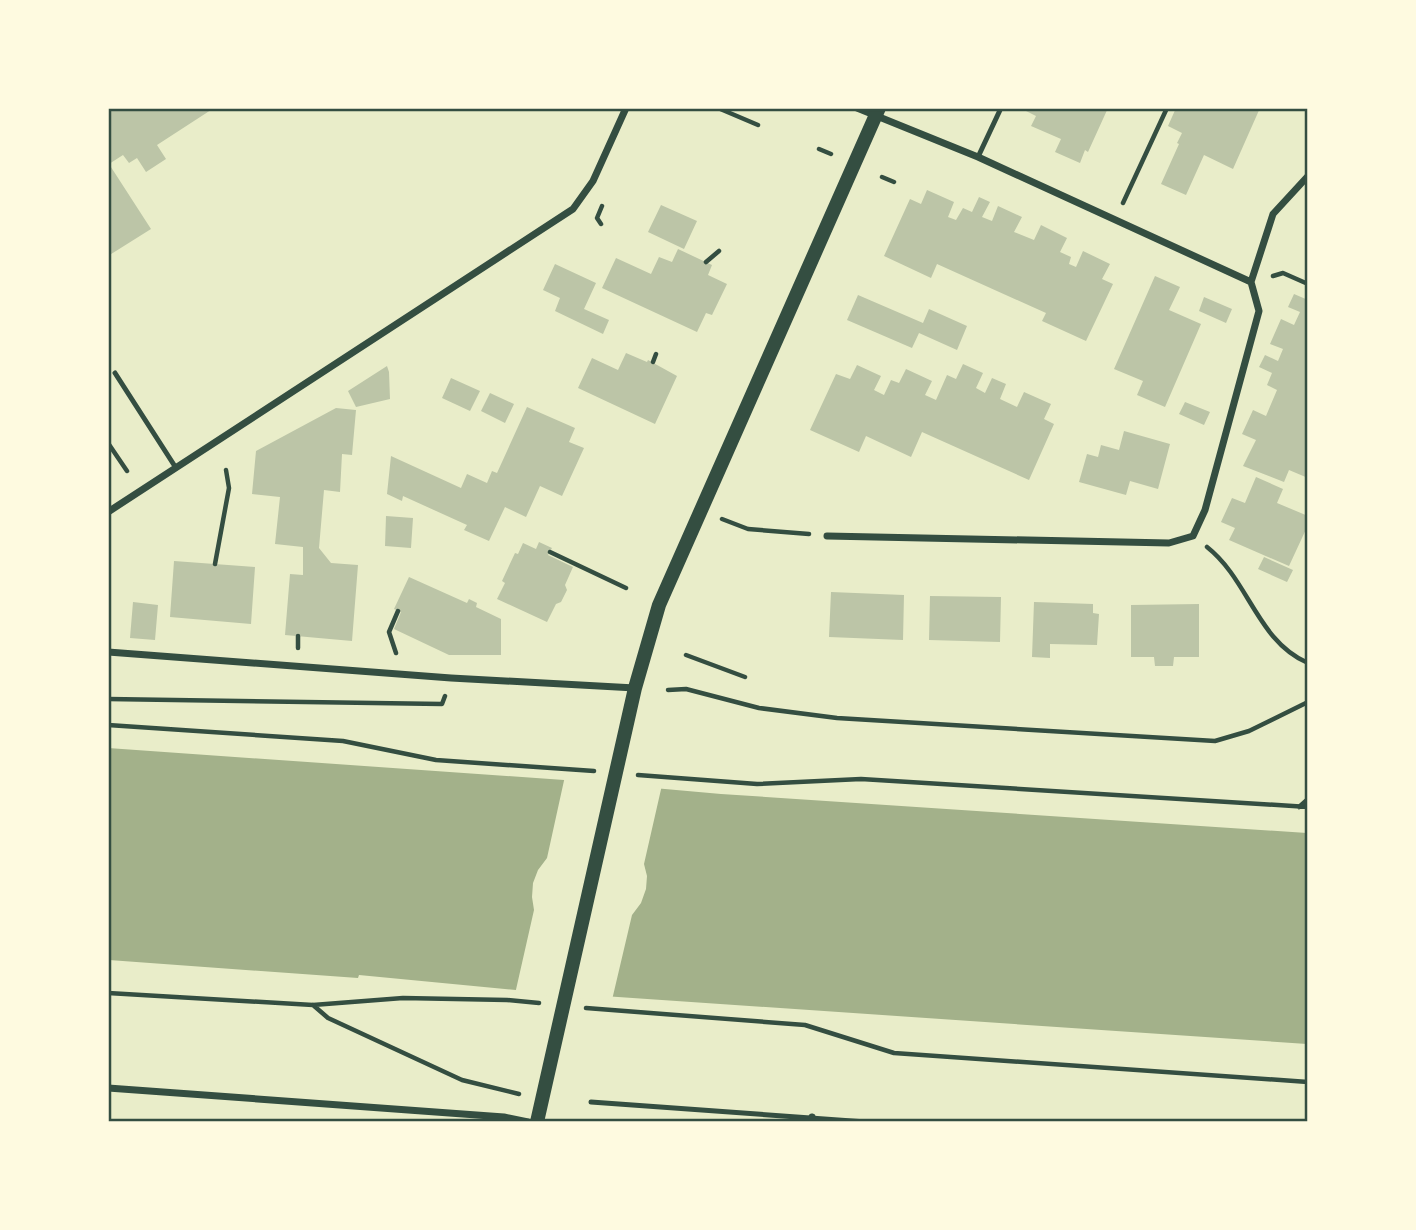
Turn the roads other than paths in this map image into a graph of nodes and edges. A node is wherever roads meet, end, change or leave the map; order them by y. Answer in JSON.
{"nodes":[{"id":1,"x":626,"y":108,"type":"edge"},
{"id":2,"x":857,"y":108,"type":"edge"},
{"id":3,"x":1001,"y":108,"type":"edge"},
{"id":4,"x":877,"y":112,"type":"edge"},
{"id":5,"x":978,"y":158,"type":"junction"},
{"id":6,"x":1307,"y":176,"type":"edge"},
{"id":7,"x":1251,"y":282,"type":"junction"},
{"id":8,"x":115,"y":373,"type":"dead end"},
{"id":9,"x":176,"y":468,"type":"junction"},
{"id":10,"x":108,"y":512,"type":"edge"},
{"id":11,"x":827,"y":536,"type":"road end"},
{"id":12,"x":108,"y":652,"type":"edge"},
{"id":13,"x":635,"y":688,"type":"junction"},
{"id":14,"x":108,"y":1088,"type":"edge"},
{"id":15,"x":591,"y":1102,"type":"dead end"},
{"id":16,"x":812,"y":1120,"type":"edge"},
{"id":17,"x":528,"y":1122,"type":"edge"},
{"id":18,"x":537,"y":1122,"type":"edge"},
{"id":19,"x":866,"y":1122,"type":"edge"}],
"edges":[{"from":1,"to":9,"type":"street"},
{"from":2,"to":4,"type":"street"},
{"from":3,"to":5,"type":"lane"},
{"from":4,"to":5,"type":"street"},
{"from":4,"to":13,"type":"main road"},
{"from":5,"to":7,"type":"street"},
{"from":6,"to":7,"type":"street"},
{"from":7,"to":11,"type":"street"},
{"from":8,"to":9,"type":"lane"},
{"from":9,"to":10,"type":"street"},
{"from":12,"to":13,"type":"street"},
{"from":13,"to":18,"type":"main road"},
{"from":14,"to":17,"type":"street"},
{"from":15,"to":16,"type":"lane"},
{"from":16,"to":19,"type":"lane"}]}
